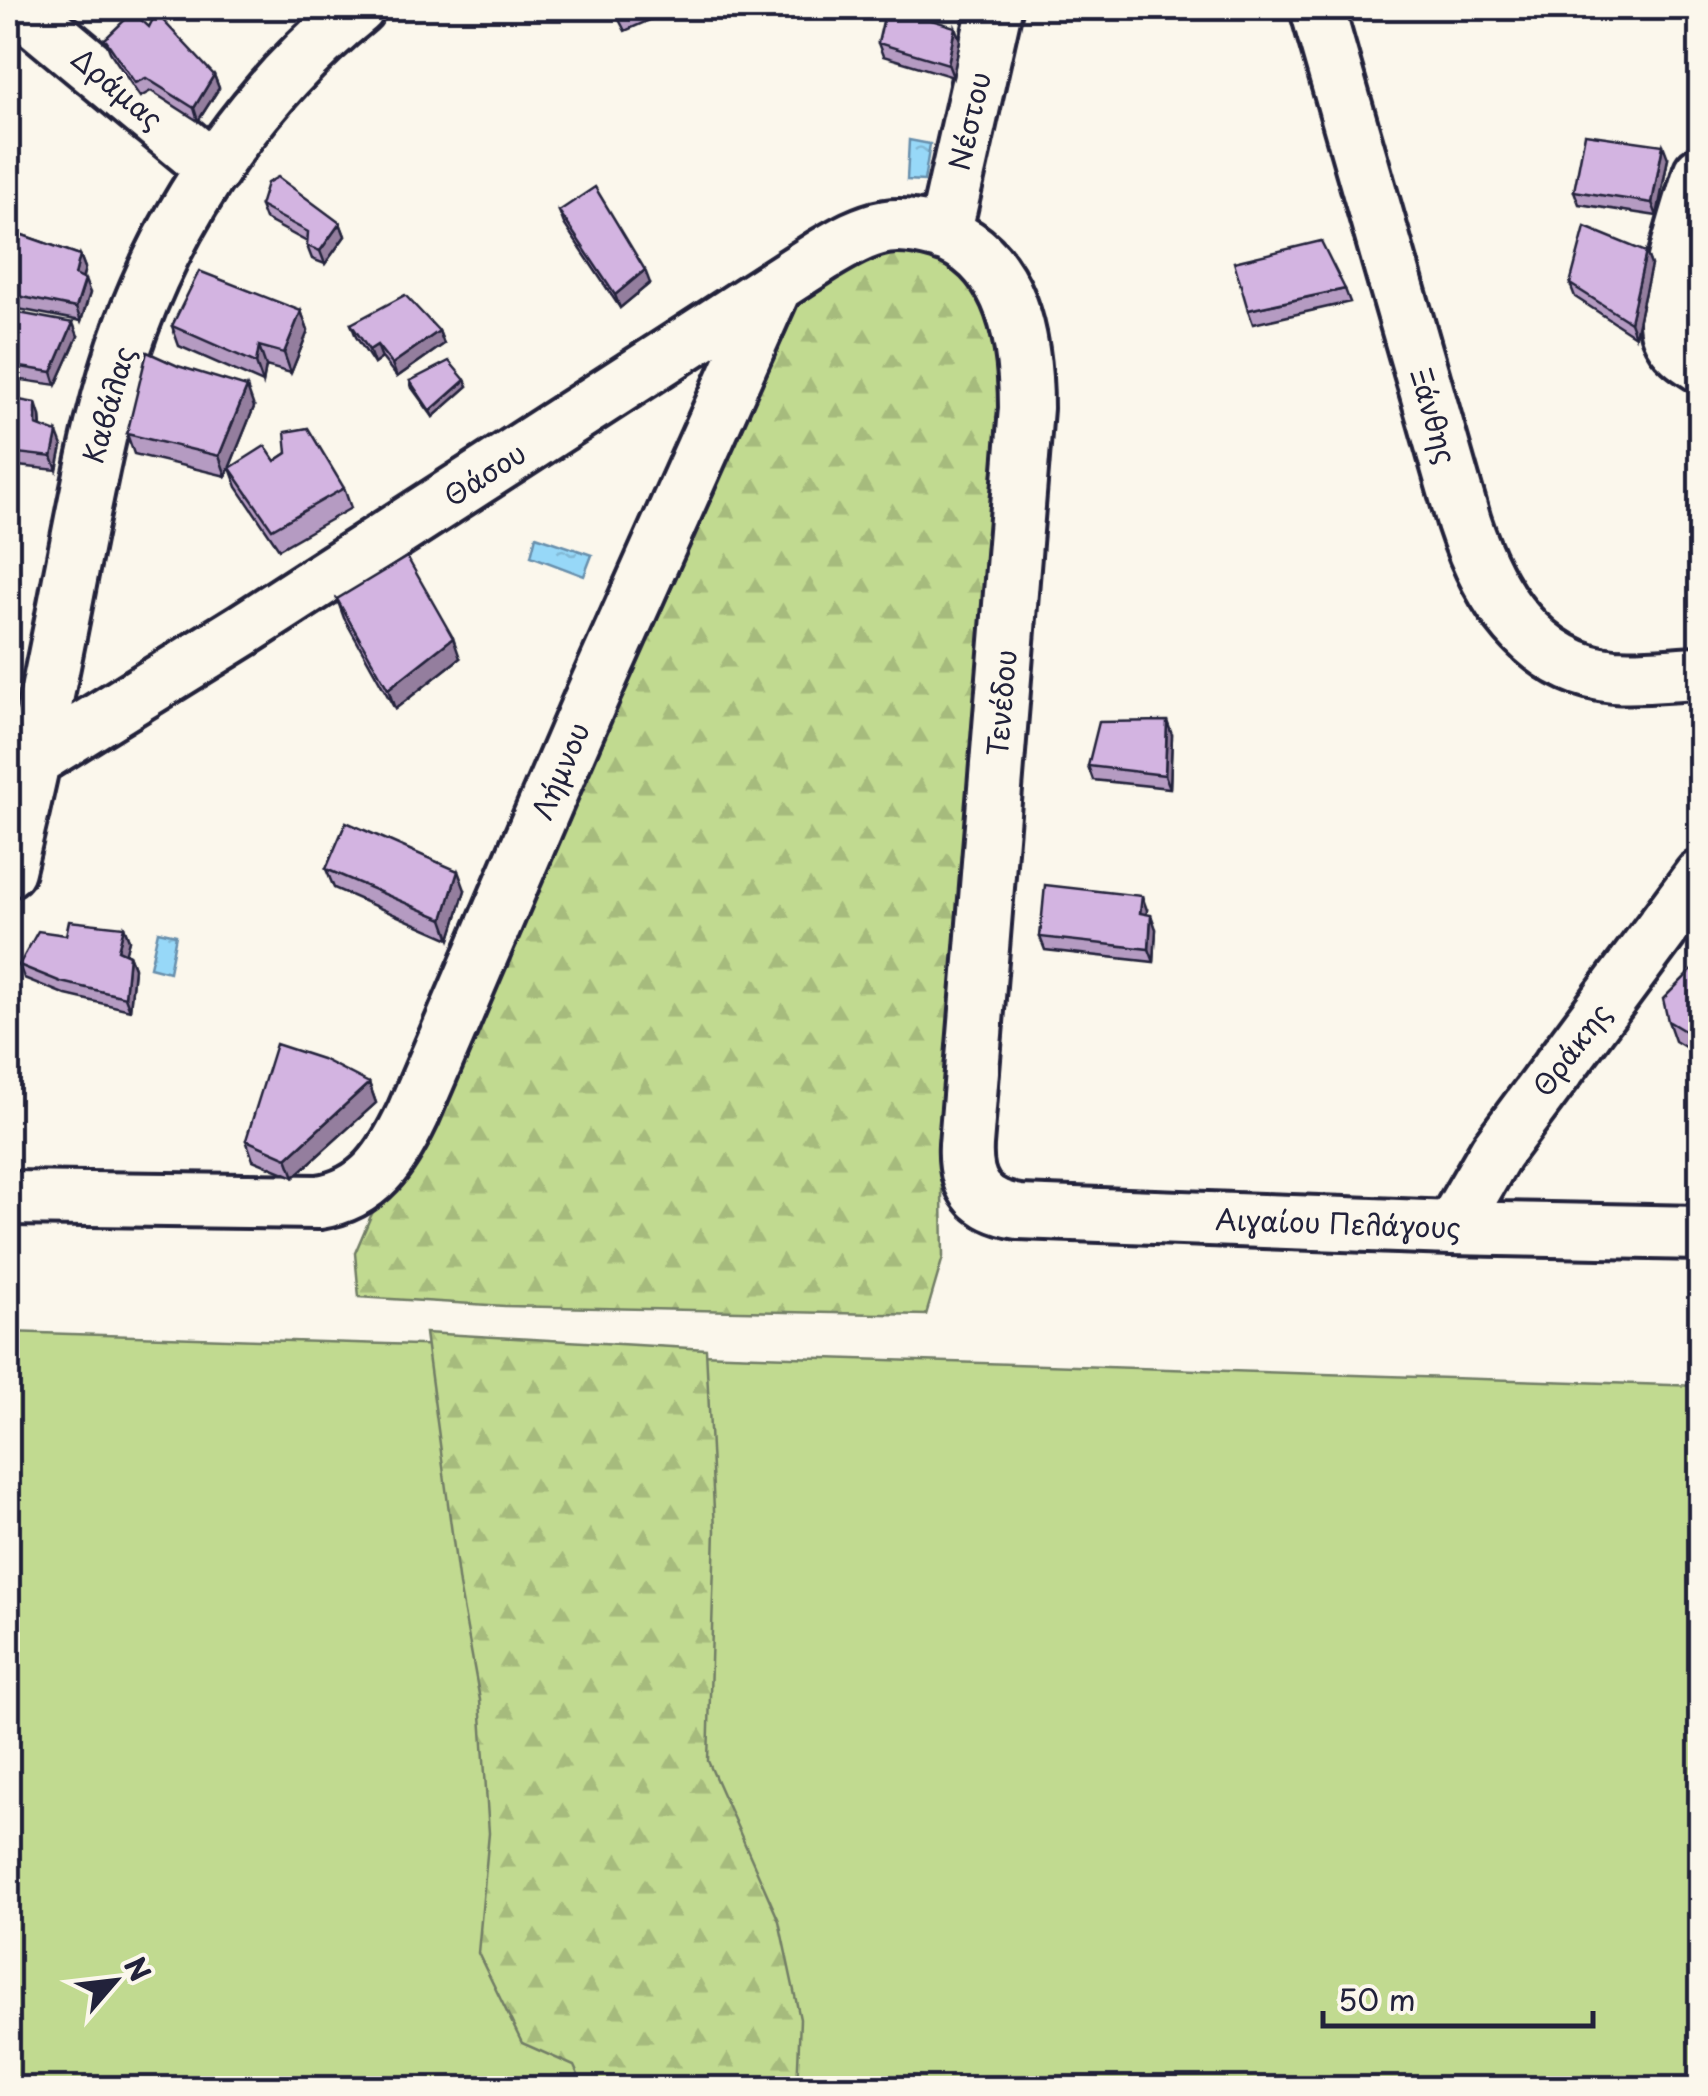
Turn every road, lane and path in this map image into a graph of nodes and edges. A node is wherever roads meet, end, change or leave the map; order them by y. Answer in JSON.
{"nodes":[{"id":1,"x":20,"y":8,"type":"edge"},
{"id":2,"x":358,"y":8,"type":"edge"},
{"id":3,"x":995,"y":8,"type":"edge"},
{"id":4,"x":1317,"y":8,"type":"edge"},
{"id":5,"x":214,"y":169,"type":"junction"},
{"id":6,"x":1700,"y":173,"type":"edge"},
{"id":7,"x":944,"y":235,"type":"junction"},
{"id":8,"x":774,"y":289,"type":"junction"},
{"id":9,"x":1700,"y":366,"type":"edge"},
{"id":10,"x":1700,"y":673,"type":"edge"},
{"id":11,"x":29,"y":739,"type":"edge"},
{"id":12,"x":8,"y":870,"type":"edge"},
{"id":13,"x":1700,"y":877,"type":"edge"},
{"id":14,"x":8,"y":1198,"type":"edge"},
{"id":15,"x":980,"y":1198,"type":"joint"},
{"id":16,"x":1452,"y":1228,"type":"junction"},
{"id":17,"x":1700,"y":1233,"type":"edge"}],
"edges":[{"from":1,"to":5,"type":"street","name":"Δράμας"},
{"from":2,"to":5,"type":"street","name":"Καβάλας"},
{"from":3,"to":7,"type":"street","name":"Νέστου"},
{"from":4,"to":10,"type":"street","name":"Ξάνθης"},
{"from":5,"to":11,"type":"street","name":"Καβάλας"},
{"from":6,"to":9,"type":"street"},
{"from":7,"to":8,"type":"street","name":"Θάσου"},
{"from":7,"to":15,"type":"street","name":"Τενέδου"},
{"from":8,"to":11,"type":"street","name":"Θάσου"},
{"from":8,"to":14,"type":"street","name":"Λήμνου"},
{"from":11,"to":12,"type":"street","name":"Καβάλας"},
{"from":13,"to":16,"type":"street","name":"Θράκης"},
{"from":15,"to":16,"type":"street","name":"Αιγαίου Πελάγους"},
{"from":16,"to":17,"type":"street","name":"Αιγαίου Πελάγους"}]}
